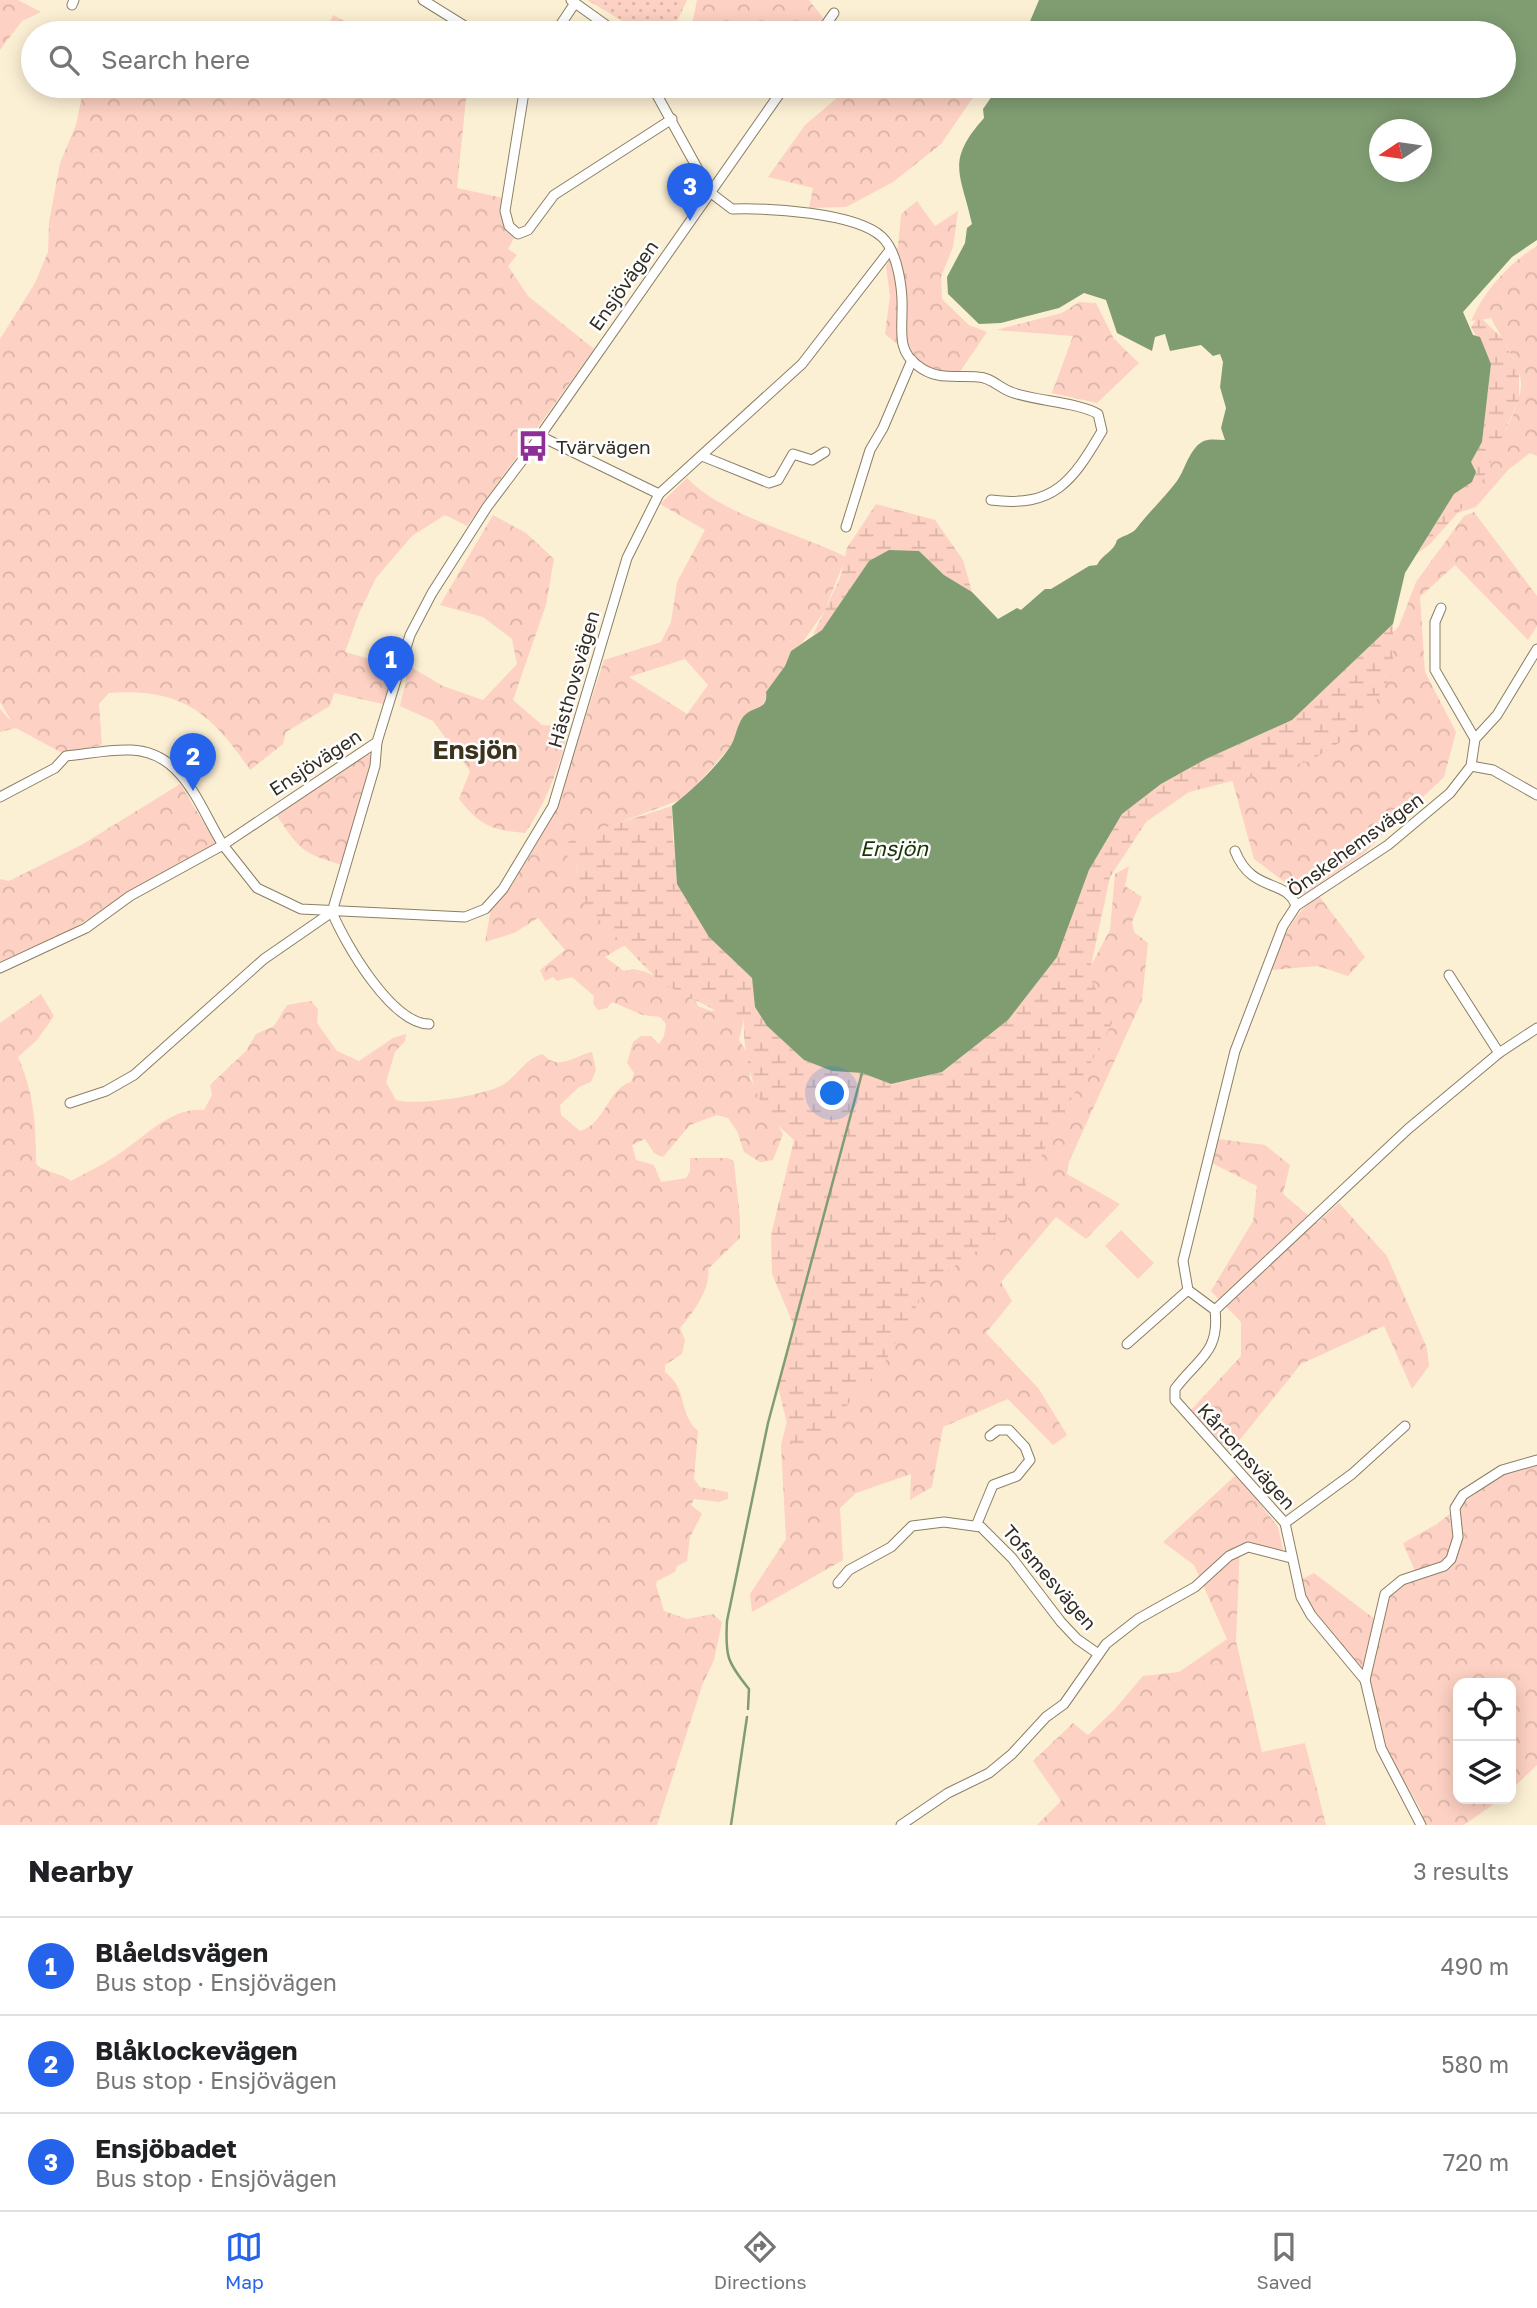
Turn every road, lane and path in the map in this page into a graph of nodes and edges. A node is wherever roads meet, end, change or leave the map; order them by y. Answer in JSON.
{"nodes":[{"id":1,"x":423,"y":0,"type":"edge"},
{"id":2,"x":573,"y":1,"type":"edge"},
{"id":3,"x":834,"y":13,"type":"dead end"},
{"id":4,"x":457,"y":21,"type":"edge"},
{"id":5,"x":562,"y":21,"type":"edge"},
{"id":6,"x":600,"y":21,"type":"edge"},
{"id":7,"x":828,"y":21,"type":"edge"},
{"id":8,"x":523,"y":98,"type":"edge"},
{"id":9,"x":659,"y":98,"type":"edge"},
{"id":10,"x":777,"y":98,"type":"edge"},
{"id":11,"x":672,"y":119,"type":"junction"},
{"id":12,"x":711,"y":193,"type":"junction"},
{"id":13,"x":890,"y":250,"type":"junction"},
{"id":14,"x":912,"y":360,"type":"junction"},
{"id":15,"x":540,"y":436,"type":"junction"},
{"id":16,"x":825,"y":453,"type":"dead end"},
{"id":17,"x":702,"y":456,"type":"junction"},
{"id":18,"x":659,"y":494,"type":"junction"},
{"id":19,"x":991,"y":500,"type":"dead end"},
{"id":20,"x":846,"y":527,"type":"dead end"},
{"id":21,"x":1441,"y":608,"type":"dead end"},
{"id":22,"x":1537,"y":649,"type":"edge"},
{"id":23,"x":1475,"y":739,"type":"junction"},
{"id":24,"x":377,"y":742,"type":"junction"},
{"id":25,"x":1471,"y":766,"type":"junction"},
{"id":26,"x":1537,"y":795,"type":"edge"},
{"id":27,"x":0,"y":797,"type":"edge"},
{"id":28,"x":223,"y":845,"type":"junction"},
{"id":29,"x":1235,"y":851,"type":"dead end"},
{"id":30,"x":1296,"y":906,"type":"junction"},
{"id":31,"x":332,"y":912,"type":"junction"},
{"id":32,"x":0,"y":968,"type":"edge"},
{"id":33,"x":1449,"y":975,"type":"dead end"},
{"id":34,"x":429,"y":1024,"type":"dead end"},
{"id":35,"x":1537,"y":1028,"type":"edge"},
{"id":36,"x":1499,"y":1053,"type":"junction"},
{"id":37,"x":70,"y":1103,"type":"dead end"},
{"id":38,"x":1188,"y":1290,"type":"junction"},
{"id":39,"x":1215,"y":1310,"type":"junction"},
{"id":40,"x":1127,"y":1344,"type":"dead end"},
{"id":41,"x":1405,"y":1426,"type":"dead end"},
{"id":42,"x":990,"y":1436,"type":"dead end"},
{"id":43,"x":1537,"y":1460,"type":"edge"},
{"id":44,"x":1285,"y":1523,"type":"junction"},
{"id":45,"x":976,"y":1525,"type":"junction"},
{"id":46,"x":1291,"y":1558,"type":"junction"},
{"id":47,"x":838,"y":1583,"type":"dead end"},
{"id":48,"x":1097,"y":1653,"type":"junction"},
{"id":49,"x":1365,"y":1680,"type":"junction"},
{"id":50,"x":901,"y":1825,"type":"edge"},
{"id":51,"x":1421,"y":1825,"type":"edge"}],
"edges":[{"from":1,"to":4,"type":"street"},
{"from":2,"to":5,"type":"street"},
{"from":2,"to":6,"type":"street"},
{"from":3,"to":7,"type":"street"},
{"from":8,"to":11,"type":"street"},
{"from":9,"to":11,"type":"street"},
{"from":10,"to":12,"type":"street","name":"Ensjövägen"},
{"from":11,"to":12,"type":"street"},
{"from":12,"to":13,"type":"street"},
{"from":12,"to":15,"type":"street","name":"Ensjövägen"},
{"from":13,"to":14,"type":"street"},
{"from":13,"to":17,"type":"street","name":"Hästhovsvägen"},
{"from":14,"to":19,"type":"street"},
{"from":14,"to":20,"type":"street"},
{"from":15,"to":18,"type":"street"},
{"from":15,"to":24,"type":"street","name":"Ensjövägen"},
{"from":16,"to":17,"type":"street"},
{"from":17,"to":18,"type":"street","name":"Hästhovsvägen"},
{"from":18,"to":31,"type":"street","name":"Hästhovsvägen"},
{"from":21,"to":23,"type":"street"},
{"from":22,"to":23,"type":"street"},
{"from":23,"to":25,"type":"street"},
{"from":24,"to":28,"type":"street","name":"Ensjövägen"},
{"from":24,"to":31,"type":"street"},
{"from":25,"to":26,"type":"street"},
{"from":25,"to":30,"type":"street","name":"Önskehemsvägen"},
{"from":27,"to":28,"type":"street"},
{"from":28,"to":31,"type":"street","name":"Hästhovsvägen"},
{"from":28,"to":32,"type":"street","name":"Ensjövägen"},
{"from":29,"to":30,"type":"street"},
{"from":30,"to":38,"type":"street","name":"Önskehemsvägen"},
{"from":31,"to":34,"type":"street"},
{"from":31,"to":37,"type":"street"},
{"from":33,"to":36,"type":"street"},
{"from":35,"to":36,"type":"street"},
{"from":36,"to":39,"type":"street"},
{"from":38,"to":39,"type":"street"},
{"from":38,"to":40,"type":"street"},
{"from":39,"to":44,"type":"street","name":"Kårtorpsvägen"},
{"from":41,"to":44,"type":"street"},
{"from":42,"to":45,"type":"street","name":"Tofsmesvägen"},
{"from":43,"to":49,"type":"street"},
{"from":44,"to":46,"type":"street","name":"Kårtorpsvägen"},
{"from":45,"to":47,"type":"street","name":"Tofsmesvägen"},
{"from":45,"to":48,"type":"street","name":"Tofsmesvägen"},
{"from":46,"to":48,"type":"street","name":"Tofsmesvägen"},
{"from":46,"to":49,"type":"street","name":"Kårtorpsvägen"},
{"from":48,"to":50,"type":"street","name":"Tofsmesvägen"},
{"from":49,"to":51,"type":"street","name":"Kårtorpsvägen"}]}
